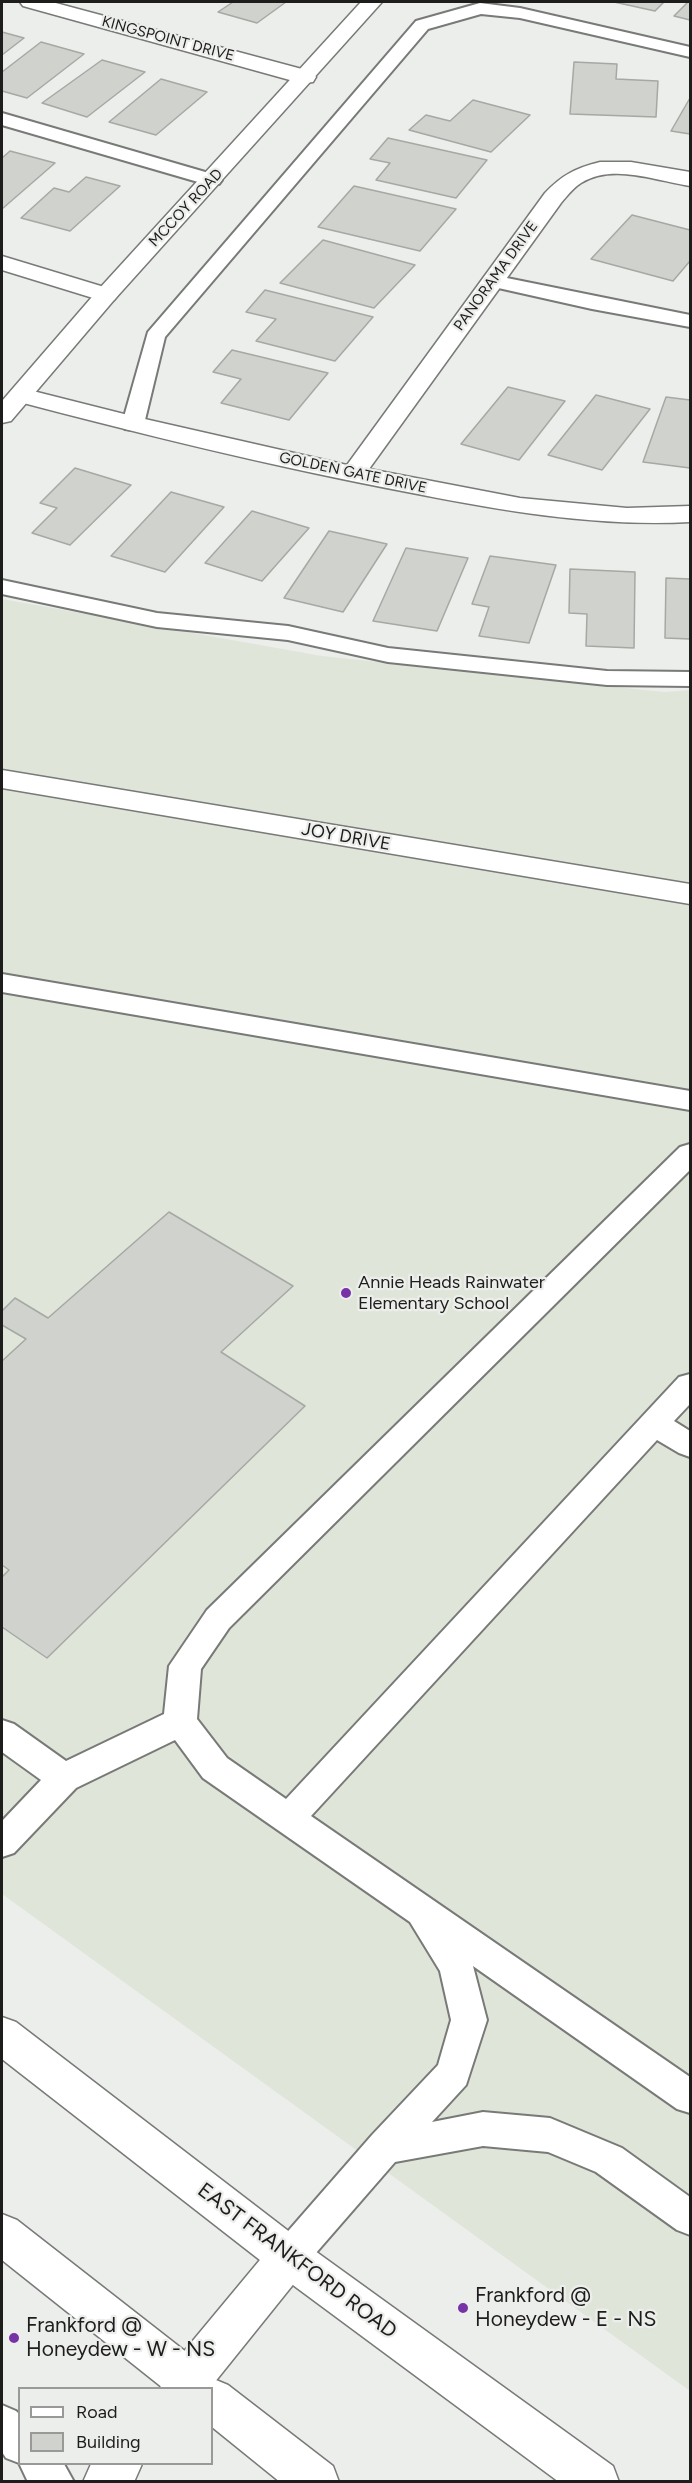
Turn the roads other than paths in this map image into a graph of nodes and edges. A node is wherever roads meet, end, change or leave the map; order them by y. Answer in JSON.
{"nodes":[{"id":1,"x":30,"y":2,"type":"edge"},
{"id":2,"x":372,"y":2,"type":"edge"},
{"id":3,"x":690,"y":52,"type":"edge"},
{"id":4,"x":305,"y":77,"type":"junction"},
{"id":5,"x":2,"y":119,"type":"edge"},
{"id":6,"x":690,"y":178,"type":"edge"},
{"id":7,"x":212,"y":180,"type":"junction"},
{"id":8,"x":2,"y":263,"type":"edge"},
{"id":9,"x":492,"y":281,"type":"junction"},
{"id":10,"x":106,"y":295,"type":"junction"},
{"id":11,"x":690,"y":321,"type":"edge"},
{"id":12,"x":21,"y":395,"type":"junction"},
{"id":13,"x":2,"y":417,"type":"edge"},
{"id":14,"x":133,"y":424,"type":"junction"},
{"id":15,"x":353,"y":474,"type":"junction"},
{"id":16,"x":690,"y":514,"type":"edge"},
{"id":17,"x":2,"y":587,"type":"edge"},
{"id":18,"x":690,"y":679,"type":"edge"},
{"id":19,"x":2,"y":779,"type":"edge"},
{"id":20,"x":690,"y":894,"type":"edge"},
{"id":21,"x":2,"y":982,"type":"edge"},
{"id":22,"x":690,"y":1101,"type":"edge"},
{"id":23,"x":690,"y":1154,"type":"edge"},
{"id":24,"x":690,"y":1385,"type":"edge"},
{"id":25,"x":654,"y":1424,"type":"junction"},
{"id":26,"x":690,"y":1445,"type":"edge"},
{"id":27,"x":180,"y":1722,"type":"junction"},
{"id":28,"x":2,"y":1734,"type":"edge"},
{"id":29,"x":64,"y":1778,"type":"junction"},
{"id":30,"x":288,"y":1819,"type":"junction"},
{"id":31,"x":2,"y":1843,"type":"edge"},
{"id":32,"x":419,"y":1909,"type":"junction"},
{"id":33,"x":2,"y":2035,"type":"edge"},
{"id":34,"x":690,"y":2097,"type":"edge"},
{"id":35,"x":385,"y":2147,"type":"junction"},
{"id":36,"x":690,"y":2218,"type":"edge"},
{"id":37,"x":2,"y":2234,"type":"edge"},
{"id":38,"x":290,"y":2257,"type":"junction"},
{"id":39,"x":190,"y":2387,"type":"edge"},
{"id":40,"x":196,"y":2387,"type":"edge"},
{"id":41,"x":213,"y":2404,"type":"edge"},
{"id":42,"x":2,"y":2424,"type":"edge"},
{"id":43,"x":18,"y":2442,"type":"edge"},
{"id":44,"x":40,"y":2465,"type":"edge"},
{"id":45,"x":118,"y":2465,"type":"edge"},
{"id":46,"x":55,"y":2481,"type":"edge"},
{"id":47,"x":105,"y":2481,"type":"edge"},
{"id":48,"x":317,"y":2481,"type":"edge"},
{"id":49,"x":597,"y":2481,"type":"edge"}],
"edges":[{"from":1,"to":4,"type":"street","name":"KINGSPOINT DRIVE"},
{"from":2,"to":4,"type":"street","name":"MCCOY ROAD"},
{"from":3,"to":14,"type":"lane"},
{"from":4,"to":7,"type":"street","name":"MCCOY ROAD"},
{"from":5,"to":7,"type":"lane"},
{"from":6,"to":9,"type":"street","name":"PANORAMA DRIVE"},
{"from":7,"to":10,"type":"street","name":"MCCOY ROAD"},
{"from":8,"to":10,"type":"street"},
{"from":9,"to":11,"type":"lane"},
{"from":9,"to":15,"type":"street","name":"PANORAMA DRIVE"},
{"from":10,"to":12,"type":"street","name":"MCCOY ROAD"},
{"from":12,"to":13,"type":"street","name":"MCCOY ROAD"},
{"from":12,"to":14,"type":"street","name":"GOLDEN GATE DRIVE"},
{"from":14,"to":15,"type":"street","name":"GOLDEN GATE DRIVE"},
{"from":15,"to":16,"type":"street","name":"GOLDEN GATE DRIVE"},
{"from":17,"to":18,"type":"lane"},
{"from":19,"to":20,"type":"street","name":"JOY DRIVE"},
{"from":21,"to":22,"type":"lane"},
{"from":23,"to":27,"type":"lane"},
{"from":24,"to":25,"type":"lane"},
{"from":25,"to":26,"type":"lane"},
{"from":25,"to":30,"type":"lane"},
{"from":27,"to":29,"type":"lane"},
{"from":27,"to":30,"type":"lane"},
{"from":28,"to":29,"type":"lane"},
{"from":29,"to":31,"type":"lane"},
{"from":30,"to":32,"type":"lane"},
{"from":32,"to":34,"type":"lane"},
{"from":32,"to":35,"type":"lane"},
{"from":33,"to":38,"type":"street","name":"EAST FRANKFORD ROAD"},
{"from":35,"to":36,"type":"lane"},
{"from":35,"to":38,"type":"lane"},
{"from":37,"to":39,"type":"street"},
{"from":38,"to":40,"type":"street"},
{"from":38,"to":49,"type":"street","name":"EAST FRANKFORD ROAD"},
{"from":41,"to":48,"type":"street"},
{"from":42,"to":43,"type":"lane"},
{"from":44,"to":46,"type":"lane"},
{"from":45,"to":47,"type":"street"}]}
